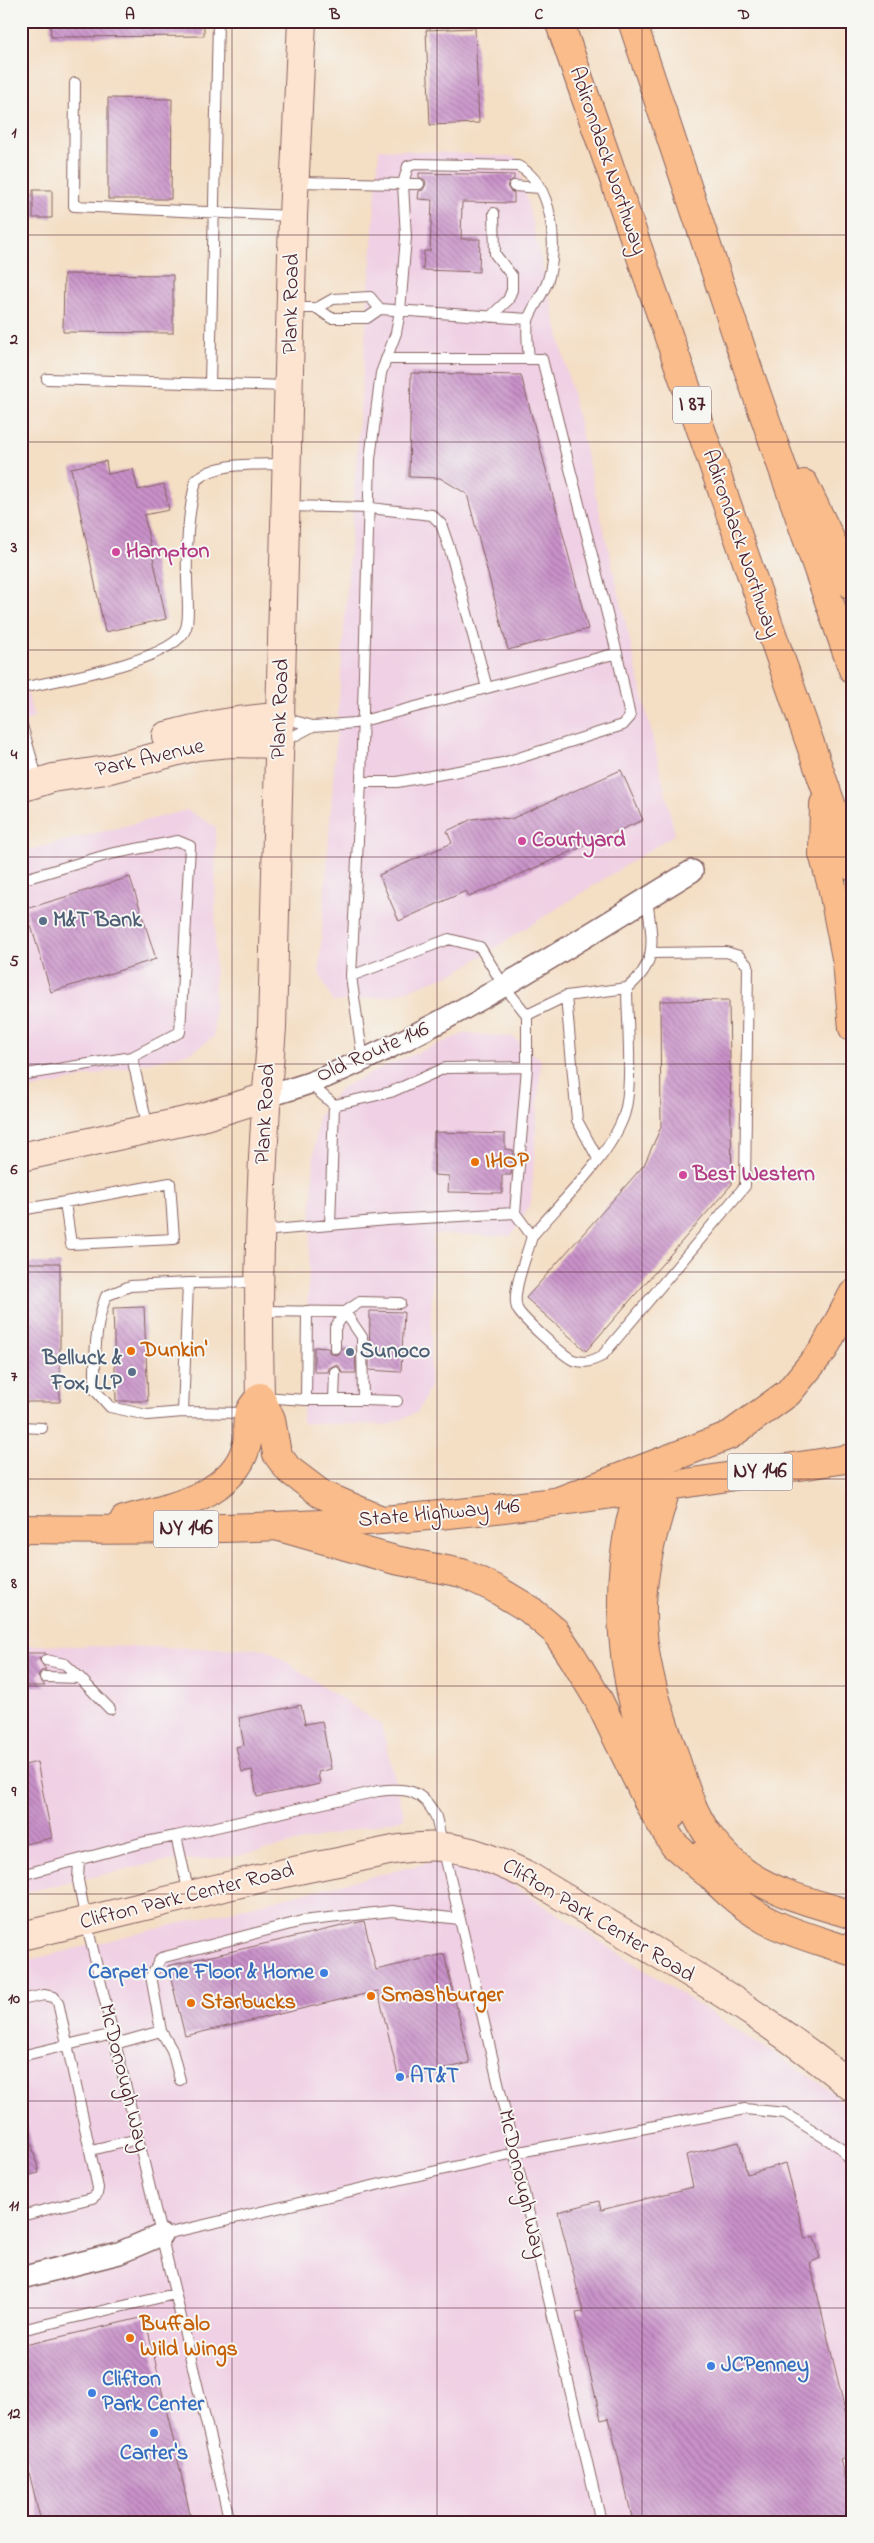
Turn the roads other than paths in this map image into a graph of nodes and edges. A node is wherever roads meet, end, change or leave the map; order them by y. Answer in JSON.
{"nodes":[{"id":1,"x":218,"y":21,"type":"edge"},
{"id":2,"x":302,"y":21,"type":"edge"},
{"id":3,"x":559,"y":21,"type":"edge"},
{"id":4,"x":632,"y":21,"type":"edge"},
{"id":5,"x":75,"y":83,"type":"dead end"},
{"id":6,"x":296,"y":182,"type":"junction"},
{"id":7,"x":403,"y":184,"type":"junction"},
{"id":8,"x":419,"y":184,"type":"dead end"},
{"id":9,"x":514,"y":186,"type":"dead end"},
{"id":10,"x":540,"y":188,"type":"junction"},
{"id":11,"x":494,"y":213,"type":"dead end"},
{"id":12,"x":214,"y":214,"type":"junction"},
{"id":13,"x":293,"y":216,"type":"junction"},
{"id":14,"x":304,"y":308,"type":"junction"},
{"id":15,"x":380,"y":309,"type":"junction"},
{"id":16,"x":400,"y":311,"type":"junction"},
{"id":17,"x":490,"y":317,"type":"junction"},
{"id":18,"x":528,"y":319,"type":"junction"},
{"id":19,"x":386,"y":359,"type":"junction"},
{"id":20,"x":529,"y":359,"type":"junction"},
{"id":21,"x":749,"y":372,"type":"junction"},
{"id":22,"x":47,"y":379,"type":"dead end"},
{"id":23,"x":210,"y":384,"type":"junction"},
{"id":24,"x":290,"y":387,"type":"junction"},
{"id":25,"x":288,"y":464,"type":"junction"},
{"id":26,"x":287,"y":506,"type":"junction"},
{"id":27,"x":370,"y":508,"type":"junction"},
{"id":28,"x":853,"y":586,"type":"edge"},
{"id":29,"x":617,"y":653,"type":"junction"},
{"id":30,"x":853,"y":670,"type":"edge"},
{"id":31,"x":21,"y":688,"type":"edge"},
{"id":32,"x":487,"y":688,"type":"junction"},
{"id":33,"x":21,"y":722,"type":"edge"},
{"id":34,"x":361,"y":722,"type":"junction"},
{"id":35,"x":313,"y":726,"type":"junction"},
{"id":36,"x":280,"y":731,"type":"junction"},
{"id":37,"x":361,"y":782,"type":"junction"},
{"id":38,"x":38,"y":783,"type":"edge"},
{"id":39,"x":825,"y":788,"type":"junction"},
{"id":40,"x":853,"y":867,"type":"edge"},
{"id":41,"x":692,"y":871,"type":"dead end"},
{"id":42,"x":21,"y":880,"type":"edge"},
{"id":43,"x":647,"y":898,"type":"junction"},
{"id":44,"x":651,"y":953,"type":"junction"},
{"id":45,"x":351,"y":976,"type":"junction"},
{"id":46,"x":504,"y":986,"type":"junction"},
{"id":47,"x":627,"y":988,"type":"junction"},
{"id":48,"x":566,"y":996,"type":"junction"},
{"id":49,"x":527,"y":1015,"type":"junction"},
{"id":50,"x":853,"y":1028,"type":"edge"},
{"id":51,"x":132,"y":1057,"type":"junction"},
{"id":52,"x":363,"y":1060,"type":"junction"},
{"id":53,"x":527,"y":1067,"type":"junction"},
{"id":54,"x":21,"y":1071,"type":"edge"},
{"id":55,"x":309,"y":1083,"type":"junction"},
{"id":56,"x":266,"y":1097,"type":"junction"},
{"id":57,"x":334,"y":1105,"type":"junction"},
{"id":58,"x":148,"y":1129,"type":"junction"},
{"id":59,"x":21,"y":1157,"type":"edge"},
{"id":60,"x":598,"y":1159,"type":"junction"},
{"id":61,"x":65,"y":1203,"type":"junction"},
{"id":62,"x":21,"y":1210,"type":"edge"},
{"id":63,"x":515,"y":1213,"type":"junction"},
{"id":64,"x":330,"y":1225,"type":"junction"},
{"id":65,"x":261,"y":1231,"type":"junction"},
{"id":66,"x":532,"y":1236,"type":"junction"},
{"id":67,"x":188,"y":1282,"type":"junction"},
{"id":68,"x":258,"y":1282,"type":"junction"},
{"id":69,"x":853,"y":1294,"type":"edge"},
{"id":70,"x":400,"y":1303,"type":"dead end"},
{"id":71,"x":258,"y":1310,"type":"junction"},
{"id":72,"x":307,"y":1311,"type":"junction"},
{"id":73,"x":345,"y":1312,"type":"junction"},
{"id":74,"x":336,"y":1348,"type":"dead end"},
{"id":75,"x":335,"y":1372,"type":"dead end"},
{"id":76,"x":306,"y":1400,"type":"junction"},
{"id":77,"x":334,"y":1400,"type":"junction"},
{"id":78,"x":363,"y":1400,"type":"junction"},
{"id":79,"x":397,"y":1401,"type":"dead end"},
{"id":80,"x":254,"y":1405,"type":"junction"},
{"id":81,"x":183,"y":1412,"type":"junction"},
{"id":82,"x":21,"y":1427,"type":"edge"},
{"id":83,"x":42,"y":1428,"type":"dead end"},
{"id":84,"x":853,"y":1458,"type":"edge"},
{"id":85,"x":667,"y":1486,"type":"junction"},
{"id":86,"x":639,"y":1491,"type":"junction"},
{"id":87,"x":556,"y":1502,"type":"junction"},
{"id":88,"x":382,"y":1520,"type":"junction"},
{"id":89,"x":276,"y":1526,"type":"junction"},
{"id":90,"x":96,"y":1528,"type":"junction"},
{"id":91,"x":21,"y":1529,"type":"edge"},
{"id":92,"x":46,"y":1660,"type":"dead end"},
{"id":93,"x":45,"y":1678,"type":"dead end"},
{"id":94,"x":80,"y":1678,"type":"junction"},
{"id":95,"x":110,"y":1710,"type":"dead end"},
{"id":96,"x":176,"y":1836,"type":"junction"},
{"id":97,"x":442,"y":1847,"type":"junction"},
{"id":98,"x":79,"y":1860,"type":"junction"},
{"id":99,"x":706,"y":1872,"type":"junction"},
{"id":100,"x":21,"y":1875,"type":"edge"},
{"id":101,"x":190,"y":1896,"type":"junction"},
{"id":102,"x":853,"y":1915,"type":"edge"},
{"id":103,"x":459,"y":1919,"type":"junction"},
{"id":104,"x":86,"y":1921,"type":"junction"},
{"id":105,"x":21,"y":1936,"type":"edge"},
{"id":106,"x":853,"y":1952,"type":"edge"},
{"id":107,"x":21,"y":2000,"type":"edge"},
{"id":108,"x":161,"y":2031,"type":"junction"},
{"id":109,"x":114,"y":2039,"type":"junction"},
{"id":110,"x":69,"y":2045,"type":"junction"},
{"id":111,"x":21,"y":2056,"type":"edge"},
{"id":112,"x":180,"y":2080,"type":"dead end"},
{"id":113,"x":853,"y":2088,"type":"edge"},
{"id":114,"x":138,"y":2139,"type":"junction"},
{"id":115,"x":91,"y":2150,"type":"junction"},
{"id":116,"x":514,"y":2153,"type":"junction"},
{"id":117,"x":853,"y":2165,"type":"edge"},
{"id":118,"x":21,"y":2216,"type":"edge"},
{"id":119,"x":161,"y":2235,"type":"junction"},
{"id":120,"x":21,"y":2278,"type":"edge"},
{"id":121,"x":175,"y":2294,"type":"junction"},
{"id":122,"x":21,"y":2330,"type":"edge"},
{"id":123,"x":230,"y":2522,"type":"edge"},
{"id":124,"x":601,"y":2522,"type":"edge"}],
"edges":[{"from":1,"to":12,"type":"lane"},
{"from":2,"to":6,"type":"street","name":"Plank Road"},
{"from":3,"to":39,"type":"main road","name":"Adirondack Northway","number":"I 87"},
{"from":4,"to":21,"type":"main road"},
{"from":5,"to":12,"type":"lane"},
{"from":6,"to":7,"type":"lane"},
{"from":6,"to":13,"type":"street","name":"Plank Road"},
{"from":7,"to":8,"type":"lane"},
{"from":7,"to":10,"type":"lane"},
{"from":7,"to":16,"type":"lane"},
{"from":9,"to":10,"type":"lane"},
{"from":10,"to":18,"type":"lane"},
{"from":11,"to":17,"type":"lane"},
{"from":12,"to":13,"type":"lane"},
{"from":12,"to":23,"type":"lane"},
{"from":13,"to":14,"type":"street","name":"Plank Road"},
{"from":14,"to":15,"type":"lane"},
{"from":14,"to":15,"type":"lane"},
{"from":14,"to":24,"type":"street","name":"Plank Road"},
{"from":15,"to":16,"type":"lane"},
{"from":16,"to":17,"type":"lane"},
{"from":16,"to":19,"type":"lane"},
{"from":17,"to":18,"type":"lane"},
{"from":18,"to":20,"type":"lane"},
{"from":19,"to":20,"type":"lane"},
{"from":19,"to":27,"type":"lane"},
{"from":20,"to":29,"type":"lane"},
{"from":21,"to":28,"type":"main road"},
{"from":21,"to":30,"type":"main road"},
{"from":22,"to":23,"type":"lane"},
{"from":23,"to":24,"type":"lane"},
{"from":24,"to":25,"type":"street","name":"Plank Road"},
{"from":25,"to":26,"type":"street","name":"Plank Road"},
{"from":25,"to":31,"type":"lane"},
{"from":26,"to":27,"type":"lane"},
{"from":26,"to":36,"type":"street","name":"Plank Road"},
{"from":27,"to":32,"type":"lane"},
{"from":27,"to":34,"type":"lane"},
{"from":29,"to":32,"type":"lane"},
{"from":29,"to":37,"type":"lane"},
{"from":32,"to":34,"type":"lane"},
{"from":33,"to":38,"type":"lane"},
{"from":34,"to":35,"type":"lane"},
{"from":34,"to":37,"type":"lane"},
{"from":35,"to":36,"type":"lane"},
{"from":35,"to":36,"type":"lane"},
{"from":36,"to":38,"type":"street"},
{"from":36,"to":56,"type":"street","name":"Plank Road"},
{"from":37,"to":45,"type":"lane"},
{"from":39,"to":40,"type":"main road","name":"Adirondack Northway","number":"I 87"},
{"from":39,"to":50,"type":"main road"},
{"from":41,"to":43,"type":"street","name":"Old Route 146"},
{"from":42,"to":51,"type":"lane"},
{"from":43,"to":44,"type":"lane"},
{"from":43,"to":46,"type":"street","name":"Old Route 146"},
{"from":44,"to":47,"type":"lane"},
{"from":44,"to":66,"type":"lane"},
{"from":45,"to":46,"type":"lane"},
{"from":45,"to":52,"type":"lane"},
{"from":46,"to":49,"type":"lane"},
{"from":46,"to":52,"type":"street","name":"Old Route 146"},
{"from":47,"to":48,"type":"lane"},
{"from":47,"to":60,"type":"lane"},
{"from":48,"to":49,"type":"lane"},
{"from":48,"to":60,"type":"lane"},
{"from":49,"to":53,"type":"lane"},
{"from":51,"to":54,"type":"lane"},
{"from":51,"to":58,"type":"lane"},
{"from":52,"to":55,"type":"street","name":"Old Route 146"},
{"from":53,"to":57,"type":"lane"},
{"from":53,"to":63,"type":"lane"},
{"from":55,"to":56,"type":"street","name":"Old Route 146"},
{"from":55,"to":57,"type":"lane"},
{"from":56,"to":58,"type":"street","name":"Old Route 146"},
{"from":56,"to":65,"type":"street","name":"Plank Road"},
{"from":57,"to":64,"type":"lane"},
{"from":58,"to":59,"type":"street","name":"Old Route 146"},
{"from":60,"to":66,"type":"lane"},
{"from":61,"to":61,"type":"lane"},
{"from":61,"to":62,"type":"lane"},
{"from":63,"to":64,"type":"lane"},
{"from":63,"to":66,"type":"lane"},
{"from":64,"to":65,"type":"lane"},
{"from":65,"to":68,"type":"street","name":"Plank Road"},
{"from":67,"to":68,"type":"lane"},
{"from":67,"to":81,"type":"lane"},
{"from":67,"to":81,"type":"lane"},
{"from":68,"to":71,"type":"street","name":"Plank Road"},
{"from":69,"to":87,"type":"main road"},
{"from":70,"to":73,"type":"lane"},
{"from":71,"to":72,"type":"lane"},
{"from":71,"to":80,"type":"street","name":"Plank Road"},
{"from":72,"to":73,"type":"lane"},
{"from":72,"to":76,"type":"lane"},
{"from":73,"to":74,"type":"lane"},
{"from":73,"to":78,"type":"lane"},
{"from":75,"to":77,"type":"lane"},
{"from":76,"to":77,"type":"lane"},
{"from":76,"to":80,"type":"lane"},
{"from":77,"to":78,"type":"lane"},
{"from":78,"to":79,"type":"lane"},
{"from":80,"to":81,"type":"lane"},
{"from":80,"to":88,"type":"main road"},
{"from":80,"to":90,"type":"main road"},
{"from":82,"to":83,"type":"lane"},
{"from":84,"to":85,"type":"main road","name":"State Highway 146","number":"NY 146"},
{"from":85,"to":86,"type":"main road","name":"State Highway 146","number":"NY 146"},
{"from":85,"to":102,"type":"main road"},
{"from":86,"to":87,"type":"main road","name":"State Highway 146","number":"NY 146"},
{"from":86,"to":99,"type":"main road"},
{"from":87,"to":88,"type":"main road","name":"State Highway 146","number":"NY 146"},
{"from":88,"to":89,"type":"main road","name":"State Highway 146","number":"NY 146"},
{"from":89,"to":90,"type":"main road","name":"State Highway 146","number":"NY 146"},
{"from":89,"to":99,"type":"main road"},
{"from":90,"to":91,"type":"main road","name":"State Highway 146","number":"NY 146"},
{"from":92,"to":94,"type":"lane"},
{"from":93,"to":94,"type":"lane"},
{"from":94,"to":95,"type":"lane"},
{"from":96,"to":97,"type":"lane","name":"McDonough Way"},
{"from":96,"to":98,"type":"lane","name":"McDonough Way"},
{"from":96,"to":101,"type":"lane"},
{"from":97,"to":101,"type":"street","name":"Clifton Park Center Road"},
{"from":97,"to":103,"type":"lane","name":"McDonough Way"},
{"from":97,"to":113,"type":"street","name":"Clifton Park Center Road"},
{"from":98,"to":100,"type":"lane","name":"McDonough Way"},
{"from":98,"to":104,"type":"lane","name":"McDonough Way"},
{"from":99,"to":106,"type":"main road"},
{"from":101,"to":104,"type":"street","name":"Clifton Park Center Road"},
{"from":103,"to":108,"type":"lane"},
{"from":103,"to":116,"type":"lane","name":"McDonough Way"},
{"from":104,"to":105,"type":"street","name":"Clifton Park Center Road"},
{"from":104,"to":109,"type":"lane","name":"McDonough Way"},
{"from":107,"to":110,"type":"lane"},
{"from":108,"to":109,"type":"lane"},
{"from":108,"to":112,"type":"lane"},
{"from":109,"to":110,"type":"lane"},
{"from":109,"to":114,"type":"lane","name":"McDonough Way"},
{"from":110,"to":111,"type":"lane"},
{"from":110,"to":115,"type":"lane"},
{"from":114,"to":115,"type":"lane"},
{"from":114,"to":119,"type":"lane","name":"McDonough Way"},
{"from":115,"to":118,"type":"lane"},
{"from":116,"to":117,"type":"lane"},
{"from":116,"to":119,"type":"lane"},
{"from":116,"to":124,"type":"lane","name":"McDonough Way"},
{"from":119,"to":120,"type":"street"},
{"from":119,"to":121,"type":"lane","name":"McDonough Way"},
{"from":121,"to":122,"type":"lane"},
{"from":121,"to":123,"type":"lane","name":"McDonough Way"}]}
